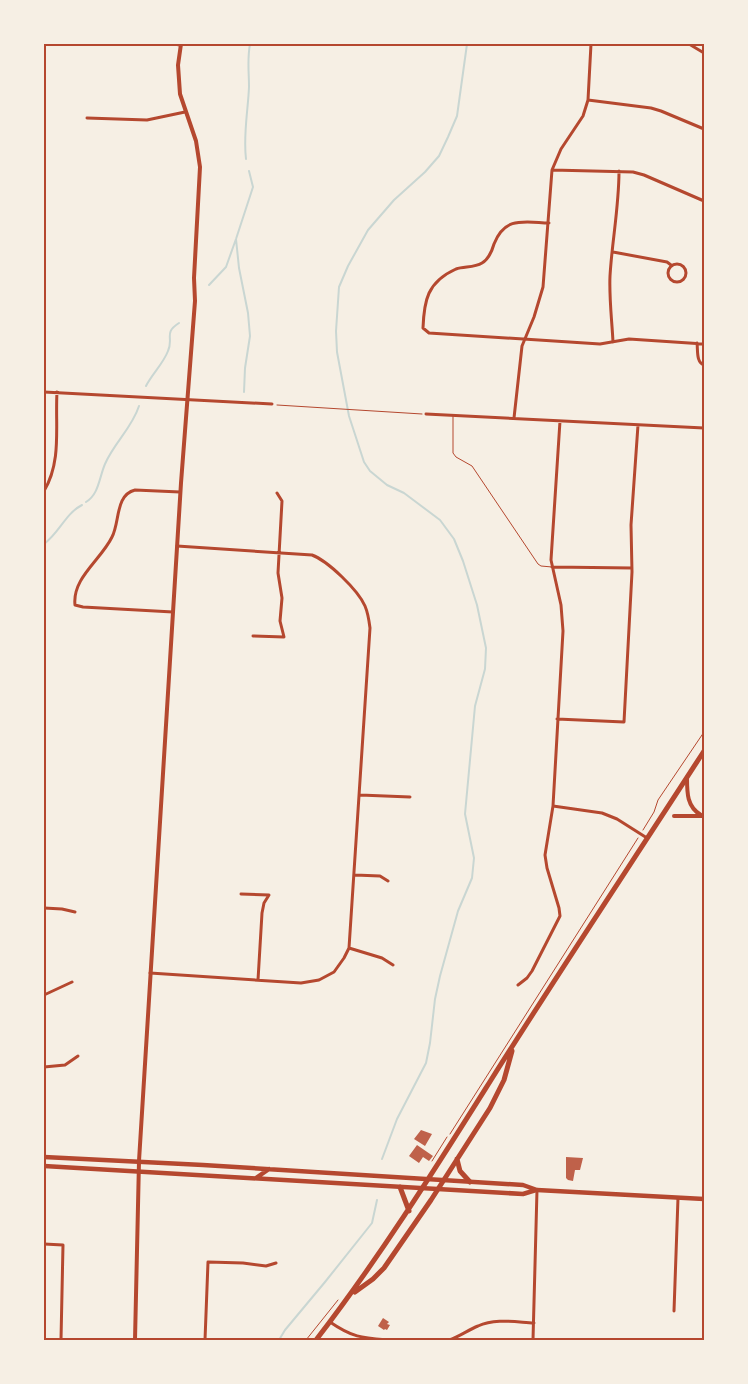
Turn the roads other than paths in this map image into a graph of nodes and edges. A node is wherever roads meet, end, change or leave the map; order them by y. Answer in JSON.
{"nodes":[{"id":1,"x":174,"y":44,"type":"edge"},
{"id":2,"x":180,"y":44,"type":"edge"},
{"id":3,"x":591,"y":44,"type":"edge"},
{"id":4,"x":689,"y":44,"type":"edge"},
{"id":5,"x":704,"y":53,"type":"edge"},
{"id":6,"x":588,"y":100,"type":"junction"},
{"id":7,"x":185,"y":112,"type":"junction"},
{"id":8,"x":86,"y":118,"type":"dead end"},
{"id":9,"x":704,"y":129,"type":"edge"},
{"id":10,"x":552,"y":170,"type":"junction"},
{"id":11,"x":619,"y":171,"type":"junction"},
{"id":12,"x":704,"y":201,"type":"edge"},
{"id":13,"x":549,"y":224,"type":"junction"},
{"id":14,"x":613,"y":252,"type":"junction"},
{"id":15,"x":671,"y":266,"type":"junction"},
{"id":16,"x":525,"y":340,"type":"junction"},
{"id":17,"x":613,"y":342,"type":"junction"},
{"id":18,"x":697,"y":344,"type":"junction"},
{"id":19,"x":704,"y":344,"type":"edge"},
{"id":20,"x":704,"y":365,"type":"edge"},
{"id":21,"x":44,"y":392,"type":"edge"},
{"id":22,"x":57,"y":392,"type":"junction"},
{"id":23,"x":188,"y":400,"type":"junction"},
{"id":24,"x":272,"y":404,"type":"dead end"},
{"id":25,"x":426,"y":414,"type":"road end"},
{"id":26,"x":453,"y":415,"type":"junction"},
{"id":27,"x":514,"y":418,"type":"junction"},
{"id":28,"x":560,"y":421,"type":"junction"},
{"id":29,"x":638,"y":425,"type":"junction"},
{"id":30,"x":702,"y":428,"type":"edge"},
{"id":31,"x":44,"y":491,"type":"edge"},
{"id":32,"x":180,"y":492,"type":"junction"},
{"id":33,"x":277,"y":493,"type":"dead end"},
{"id":34,"x":177,"y":546,"type":"junction"},
{"id":35,"x":279,"y":551,"type":"junction"},
{"id":36,"x":552,"y":567,"type":"junction"},
{"id":37,"x":632,"y":568,"type":"junction"},
{"id":38,"x":174,"y":612,"type":"junction"},
{"id":39,"x":253,"y":636,"type":"dead end"},
{"id":40,"x":558,"y":719,"type":"junction"},
{"id":41,"x":704,"y":751,"type":"edge"},
{"id":42,"x":687,"y":778,"type":"junction"},
{"id":43,"x":360,"y":795,"type":"junction"},
{"id":44,"x":410,"y":797,"type":"dead end"},
{"id":45,"x":553,"y":806,"type":"junction"},
{"id":46,"x":703,"y":815,"type":"edge"},
{"id":47,"x":674,"y":816,"type":"dead end"},
{"id":48,"x":647,"y":838,"type":"junction"},
{"id":49,"x":355,"y":875,"type":"junction"},
{"id":50,"x":388,"y":881,"type":"dead end"},
{"id":51,"x":241,"y":894,"type":"dead end"},
{"id":52,"x":44,"y":908,"type":"edge"},
{"id":53,"x":75,"y":912,"type":"dead end"},
{"id":54,"x":349,"y":948,"type":"junction"},
{"id":55,"x":392,"y":965,"type":"dead end"},
{"id":56,"x":150,"y":973,"type":"junction"},
{"id":57,"x":258,"y":980,"type":"junction"},
{"id":58,"x":72,"y":982,"type":"dead end"},
{"id":59,"x":518,"y":985,"type":"dead end"},
{"id":60,"x":44,"y":996,"type":"edge"},
{"id":61,"x":513,"y":1048,"type":"junction"},
{"id":62,"x":78,"y":1056,"type":"dead end"},
{"id":63,"x":44,"y":1066,"type":"edge"},
{"id":64,"x":44,"y":1157,"type":"edge"},
{"id":65,"x":457,"y":1159,"type":"junction"},
{"id":66,"x":139,"y":1161,"type":"junction"},
{"id":67,"x":44,"y":1166,"type":"edge"},
{"id":68,"x":268,"y":1169,"type":"junction"},
{"id":69,"x":138,"y":1171,"type":"junction"},
{"id":70,"x":256,"y":1178,"type":"junction"},
{"id":71,"x":428,"y":1180,"type":"junction"},
{"id":72,"x":443,"y":1180,"type":"junction"},
{"id":73,"x":470,"y":1182,"type":"junction"},
{"id":74,"x":400,"y":1187,"type":"junction"},
{"id":75,"x":423,"y":1188,"type":"junction"},
{"id":76,"x":438,"y":1189,"type":"junction"},
{"id":77,"x":537,"y":1190,"type":"junction"},
{"id":78,"x":678,"y":1197,"type":"junction"},
{"id":79,"x":704,"y":1199,"type":"edge"},
{"id":80,"x":409,"y":1211,"type":"junction"},
{"id":81,"x":44,"y":1244,"type":"edge"},
{"id":82,"x":276,"y":1263,"type":"dead end"},
{"id":83,"x":350,"y":1296,"type":"junction"},
{"id":84,"x":674,"y":1311,"type":"dead end"},
{"id":85,"x":330,"y":1322,"type":"junction"},
{"id":86,"x":534,"y":1323,"type":"junction"},
{"id":87,"x":61,"y":1340,"type":"edge"},
{"id":88,"x":135,"y":1340,"type":"edge"},
{"id":89,"x":205,"y":1340,"type":"edge"},
{"id":90,"x":316,"y":1340,"type":"edge"},
{"id":91,"x":389,"y":1340,"type":"edge"},
{"id":92,"x":449,"y":1340,"type":"edge"},
{"id":93,"x":533,"y":1340,"type":"edge"}],
"edges":[{"from":1,"to":2,"type":"street"},
{"from":2,"to":7,"type":"street"},
{"from":3,"to":6,"type":"street"},
{"from":4,"to":5,"type":"street"},
{"from":6,"to":9,"type":"street"},
{"from":6,"to":10,"type":"street"},
{"from":7,"to":8,"type":"street"},
{"from":7,"to":23,"type":"street"},
{"from":10,"to":11,"type":"street"},
{"from":10,"to":13,"type":"street"},
{"from":11,"to":12,"type":"street"},
{"from":11,"to":14,"type":"street"},
{"from":13,"to":16,"type":"street"},
{"from":13,"to":16,"type":"street"},
{"from":14,"to":15,"type":"street"},
{"from":14,"to":17,"type":"street"},
{"from":15,"to":15,"type":"street"},
{"from":16,"to":17,"type":"street"},
{"from":16,"to":27,"type":"street"},
{"from":17,"to":18,"type":"street"},
{"from":18,"to":19,"type":"street"},
{"from":18,"to":20,"type":"street"},
{"from":21,"to":22,"type":"street"},
{"from":22,"to":23,"type":"street"},
{"from":22,"to":31,"type":"street"},
{"from":23,"to":24,"type":"street"},
{"from":23,"to":32,"type":"street"},
{"from":25,"to":26,"type":"street"},
{"from":26,"to":27,"type":"street"},
{"from":26,"to":36,"type":"lane"},
{"from":27,"to":28,"type":"street"},
{"from":28,"to":29,"type":"street"},
{"from":28,"to":36,"type":"street"},
{"from":29,"to":30,"type":"street"},
{"from":29,"to":37,"type":"street"},
{"from":32,"to":34,"type":"street"},
{"from":32,"to":38,"type":"street"},
{"from":33,"to":35,"type":"street"},
{"from":34,"to":35,"type":"street"},
{"from":34,"to":38,"type":"street"},
{"from":35,"to":39,"type":"street"},
{"from":35,"to":43,"type":"street"},
{"from":36,"to":37,"type":"street"},
{"from":36,"to":40,"type":"street"},
{"from":37,"to":40,"type":"street"},
{"from":38,"to":56,"type":"street"},
{"from":40,"to":45,"type":"street"},
{"from":41,"to":42,"type":"main road"},
{"from":42,"to":46,"type":"street"},
{"from":42,"to":48,"type":"main road"},
{"from":43,"to":44,"type":"street"},
{"from":43,"to":49,"type":"street"},
{"from":45,"to":48,"type":"street"},
{"from":45,"to":59,"type":"street"},
{"from":46,"to":47,"type":"street"},
{"from":48,"to":61,"type":"main road"},
{"from":49,"to":50,"type":"street"},
{"from":49,"to":54,"type":"street"},
{"from":51,"to":57,"type":"street"},
{"from":52,"to":53,"type":"street"},
{"from":54,"to":55,"type":"street"},
{"from":54,"to":57,"type":"street"},
{"from":56,"to":57,"type":"street"},
{"from":56,"to":66,"type":"street"},
{"from":58,"to":60,"type":"street"},
{"from":61,"to":65,"type":"main road"},
{"from":61,"to":71,"type":"main road"},
{"from":62,"to":63,"type":"street"},
{"from":64,"to":66,"type":"main road"},
{"from":65,"to":72,"type":"main road"},
{"from":65,"to":73,"type":"main road"},
{"from":66,"to":68,"type":"main road"},
{"from":66,"to":69,"type":"street"},
{"from":67,"to":69,"type":"main road"},
{"from":68,"to":70,"type":"main road"},
{"from":68,"to":71,"type":"main road"},
{"from":69,"to":70,"type":"main road"},
{"from":69,"to":88,"type":"street"},
{"from":70,"to":74,"type":"main road"},
{"from":71,"to":72,"type":"main road"},
{"from":71,"to":75,"type":"main road"},
{"from":72,"to":73,"type":"main road"},
{"from":72,"to":76,"type":"main road"},
{"from":73,"to":77,"type":"main road"},
{"from":74,"to":75,"type":"main road"},
{"from":74,"to":80,"type":"main road"},
{"from":75,"to":76,"type":"main road"},
{"from":75,"to":80,"type":"main road"},
{"from":76,"to":77,"type":"main road"},
{"from":76,"to":83,"type":"main road"},
{"from":77,"to":78,"type":"main road"},
{"from":77,"to":86,"type":"street"},
{"from":78,"to":79,"type":"main road"},
{"from":78,"to":84,"type":"street"},
{"from":80,"to":83,"type":"main road"},
{"from":81,"to":87,"type":"street"},
{"from":82,"to":89,"type":"street"},
{"from":83,"to":85,"type":"main road"},
{"from":85,"to":90,"type":"main road"},
{"from":85,"to":91,"type":"street"},
{"from":86,"to":92,"type":"street"},
{"from":86,"to":93,"type":"street"}]}
